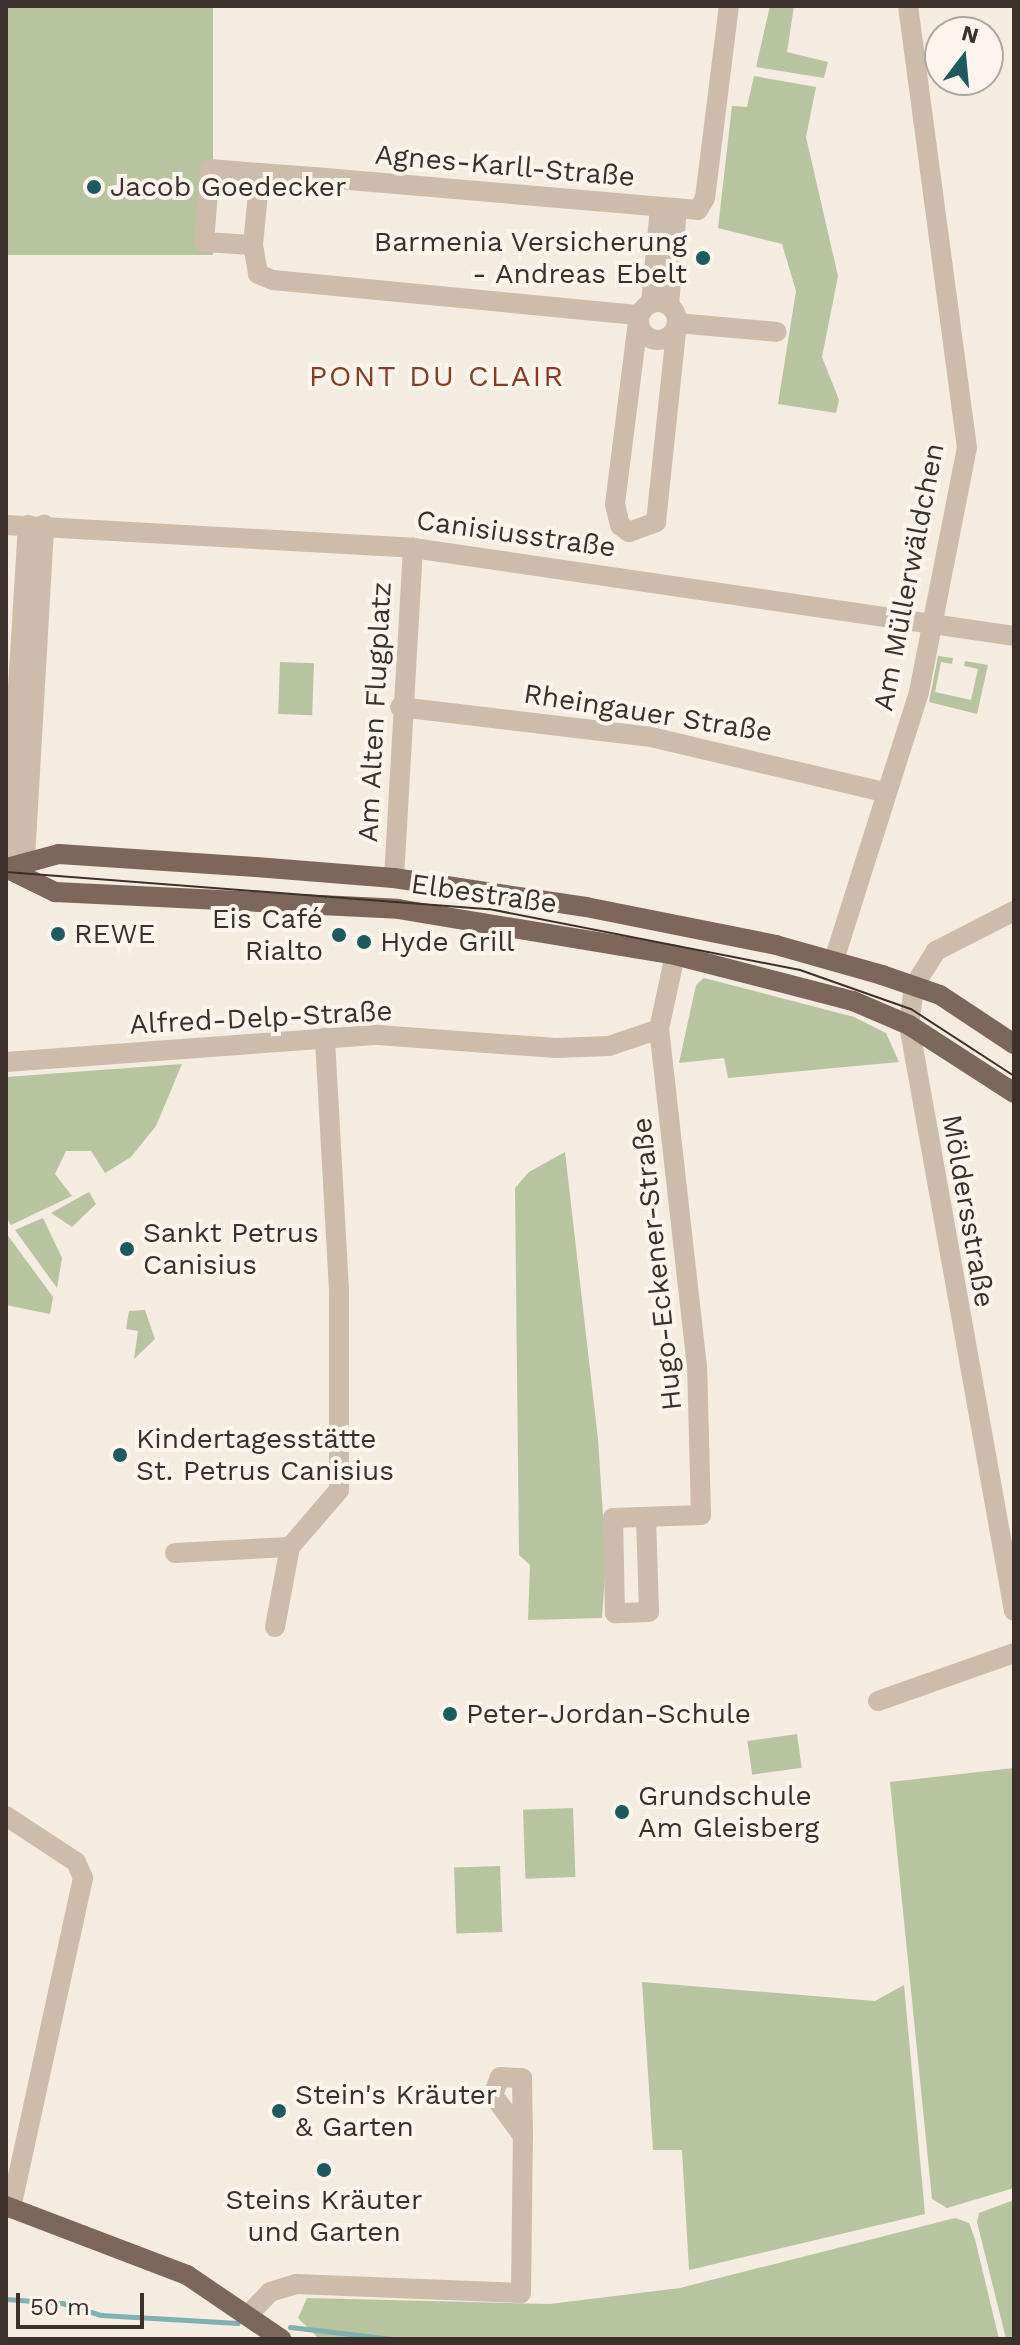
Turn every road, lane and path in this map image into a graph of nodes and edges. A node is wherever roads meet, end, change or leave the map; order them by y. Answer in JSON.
{"nodes":[{"id":1,"x":729,"y":6,"type":"edge"},
{"id":2,"x":908,"y":6,"type":"edge"},
{"id":3,"x":260,"y":173,"type":"junction"},
{"id":4,"x":669,"y":208,"type":"junction"},
{"id":5,"x":253,"y":245,"type":"junction"},
{"id":6,"x":655,"y":313,"type":"junction"},
{"id":7,"x":777,"y":332,"type":"dead end"},
{"id":8,"x":6,"y":525,"type":"edge"},
{"id":9,"x":36,"y":525,"type":"junction"},
{"id":10,"x":413,"y":548,"type":"junction"},
{"id":11,"x":935,"y":621,"type":"junction"},
{"id":12,"x":1014,"y":636,"type":"edge"},
{"id":13,"x":20,"y":703,"type":"edge"},
{"id":14,"x":400,"y":707,"type":"junction"},
{"id":15,"x":884,"y":792,"type":"junction"},
{"id":16,"x":15,"y":869,"type":"edge"},
{"id":17,"x":394,"y":878,"type":"junction"},
{"id":18,"x":1014,"y":912,"type":"edge"},
{"id":19,"x":675,"y":955,"type":"junction"},
{"id":20,"x":834,"y":960,"type":"junction"},
{"id":21,"x":914,"y":986,"type":"junction"},
{"id":22,"x":910,"y":1017,"type":"junction"},
{"id":23,"x":659,"y":1029,"type":"junction"},
{"id":24,"x":325,"y":1037,"type":"junction"},
{"id":25,"x":1014,"y":1044,"type":"edge"},
{"id":26,"x":6,"y":1062,"type":"edge"},
{"id":27,"x":1014,"y":1093,"type":"edge"},
{"id":28,"x":646,"y":1517,"type":"junction"},
{"id":29,"x":290,"y":1547,"type":"junction"},
{"id":30,"x":175,"y":1553,"type":"dead end"},
{"id":31,"x":1014,"y":1611,"type":"edge"},
{"id":32,"x":275,"y":1627,"type":"dead end"},
{"id":33,"x":1014,"y":1653,"type":"edge"},
{"id":34,"x":878,"y":1701,"type":"dead end"},
{"id":35,"x":6,"y":1816,"type":"edge"},
{"id":36,"x":523,"y":2135,"type":"dead end"},
{"id":37,"x":8,"y":2207,"type":"edge"},
{"id":38,"x":249,"y":2314,"type":"junction"},
{"id":39,"x":281,"y":2339,"type":"edge"}],
"edges":[{"from":1,"to":4,"type":"street","name":"Agnes-Karll-Straße"},
{"from":2,"to":11,"type":"street","name":"Am Müllerwäldchen"},
{"from":3,"to":4,"type":"street","name":"Agnes-Karll-Straße"},
{"from":3,"to":5,"type":"street"},
{"from":3,"to":5,"type":"street","name":"Agnes-Karll-Straße"},
{"from":4,"to":6,"type":"street"},
{"from":5,"to":6,"type":"street"},
{"from":6,"to":6,"type":"street"},
{"from":6,"to":7,"type":"street"},
{"from":8,"to":9,"type":"street","name":"Canisiusstraße"},
{"from":9,"to":10,"type":"street","name":"Canisiusstraße"},
{"from":9,"to":13,"type":"street"},
{"from":10,"to":11,"type":"street","name":"Canisiusstraße"},
{"from":10,"to":14,"type":"street","name":"Am Alten Flugplatz"},
{"from":11,"to":12,"type":"street","name":"Canisiusstraße"},
{"from":11,"to":15,"type":"street","name":"Am Müllerwäldchen"},
{"from":13,"to":16,"type":"street"},
{"from":14,"to":15,"type":"street","name":"Rheingauer Straße"},
{"from":14,"to":17,"type":"street","name":"Am Alten Flugplatz"},
{"from":15,"to":20,"type":"street","name":"Am Müllerwäldchen"},
{"from":16,"to":17,"type":"main road","name":"Elbestraße"},
{"from":16,"to":19,"type":"main road","name":"Elbestraße"},
{"from":17,"to":20,"type":"main road","name":"Elbestraße"},
{"from":18,"to":21,"type":"street"},
{"from":19,"to":22,"type":"main road","name":"Elbestraße"},
{"from":19,"to":23,"type":"street","name":"Hugo-Eckener-Straße"},
{"from":20,"to":21,"type":"main road","name":"Elbestraße"},
{"from":21,"to":22,"type":"street","name":"Möldersstraße"},
{"from":21,"to":25,"type":"main road","name":"Elbestraße"},
{"from":22,"to":27,"type":"main road","name":"Elbestraße"},
{"from":22,"to":31,"type":"street","name":"Möldersstraße"},
{"from":23,"to":24,"type":"street","name":"Alfred-Delp-Straße"},
{"from":23,"to":28,"type":"street","name":"Hugo-Eckener-Straße"},
{"from":24,"to":26,"type":"street","name":"Alfred-Delp-Straße"},
{"from":24,"to":29,"type":"street"},
{"from":28,"to":28,"type":"street","name":"Hugo-Eckener-Straße"},
{"from":29,"to":30,"type":"street"},
{"from":29,"to":32,"type":"street"},
{"from":33,"to":34,"type":"street"},
{"from":35,"to":37,"type":"street"},
{"from":36,"to":38,"type":"street"},
{"from":37,"to":38,"type":"main road"},
{"from":38,"to":39,"type":"main road"}]}
